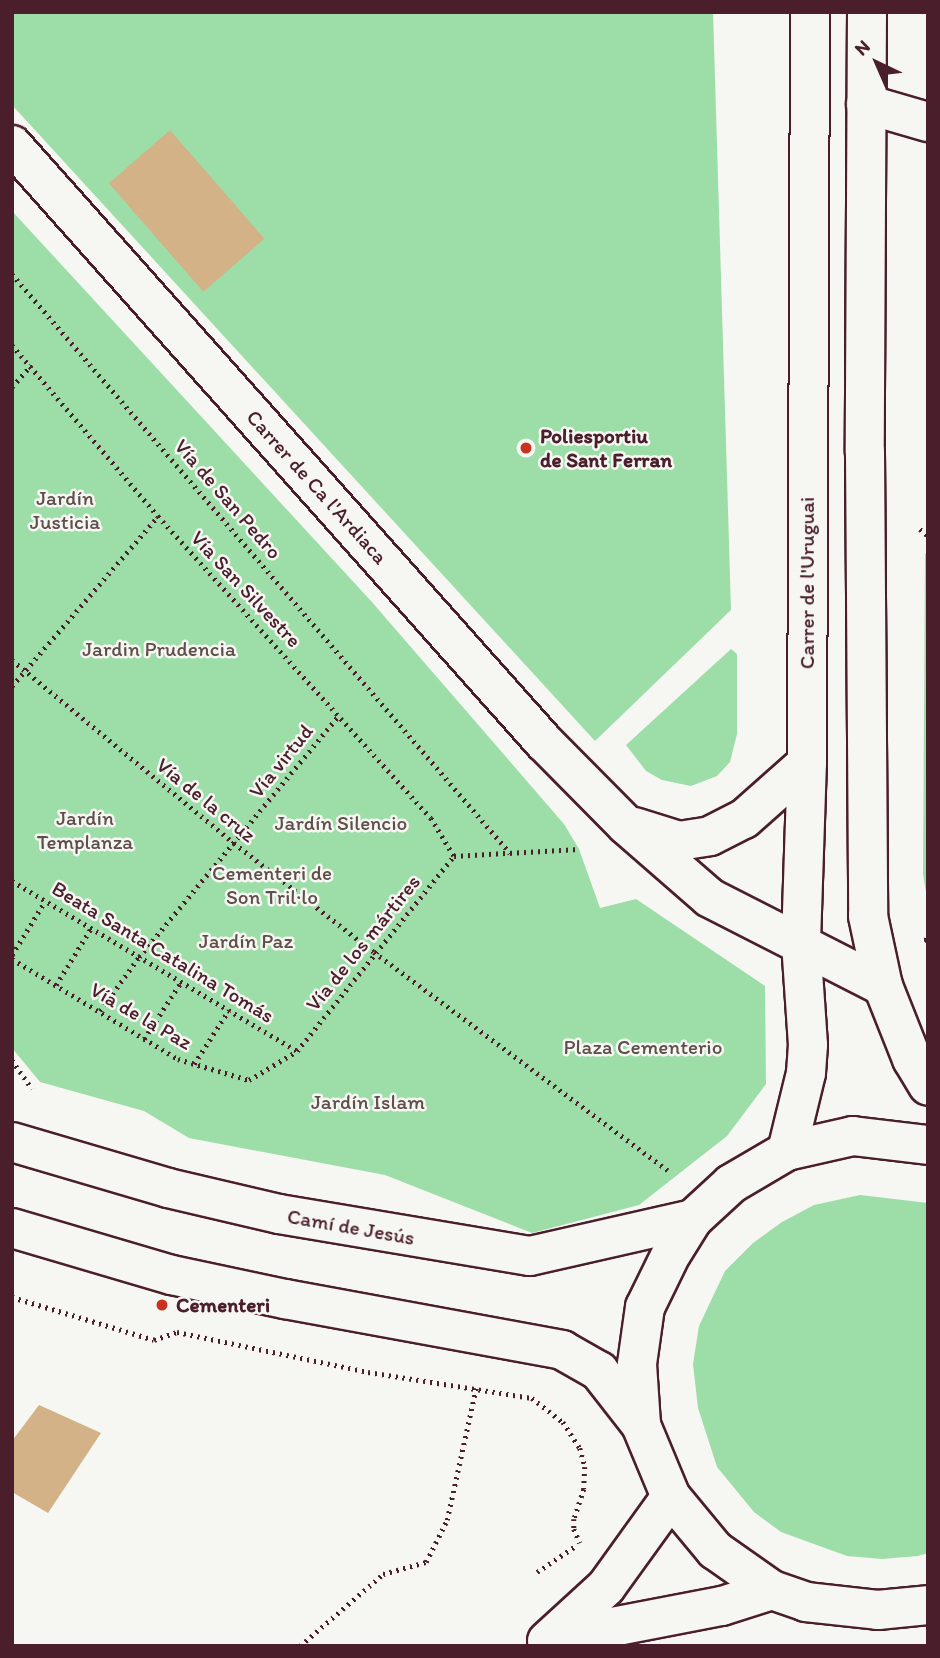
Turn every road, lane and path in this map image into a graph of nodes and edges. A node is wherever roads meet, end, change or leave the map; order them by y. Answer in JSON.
{"nodes":[{"id":1,"x":810,"y":12,"type":"edge"},
{"id":2,"x":867,"y":12,"type":"edge"},
{"id":3,"x":866,"y":104,"type":"junction"},
{"id":4,"x":928,"y":122,"type":"edge"},
{"id":5,"x":12,"y":145,"type":"edge"},
{"id":6,"x":12,"y":274,"type":"edge"},
{"id":7,"x":12,"y":345,"type":"edge"},
{"id":8,"x":31,"y":365,"type":"junction"},
{"id":9,"x":12,"y":387,"type":"edge"},
{"id":10,"x":158,"y":516,"type":"junction"},
{"id":11,"x":920,"y":529,"type":"dead end"},
{"id":12,"x":928,"y":536,"type":"edge"},
{"id":13,"x":12,"y":660,"type":"edge"},
{"id":14,"x":25,"y":670,"type":"junction"},
{"id":15,"x":12,"y":686,"type":"edge"},
{"id":16,"x":340,"y":714,"type":"junction"},
{"id":17,"x":807,"y":763,"type":"junction"},
{"id":18,"x":626,"y":825,"type":"junction"},
{"id":19,"x":234,"y":843,"type":"junction"},
{"id":20,"x":579,"y":849,"type":"dead end"},
{"id":21,"x":510,"y":853,"type":"junction"},
{"id":22,"x":454,"y":856,"type":"junction"},
{"id":23,"x":12,"y":881,"type":"edge"},
{"id":24,"x":45,"y":901,"type":"junction"},
{"id":25,"x":91,"y":928,"type":"junction"},
{"id":26,"x":802,"y":942,"type":"junction"},
{"id":27,"x":374,"y":952,"type":"junction"},
{"id":28,"x":12,"y":957,"type":"edge"},
{"id":29,"x":139,"y":957,"type":"junction"},
{"id":30,"x":181,"y":982,"type":"junction"},
{"id":31,"x":56,"y":985,"type":"junction"},
{"id":32,"x":883,"y":986,"type":"junction"},
{"id":33,"x":229,"y":1010,"type":"junction"},
{"id":34,"x":100,"y":1011,"type":"junction"},
{"id":35,"x":145,"y":1039,"type":"junction"},
{"id":36,"x":297,"y":1051,"type":"junction"},
{"id":37,"x":12,"y":1060,"type":"edge"},
{"id":38,"x":194,"y":1064,"type":"junction"},
{"id":39,"x":928,"y":1086,"type":"edge"},
{"id":40,"x":32,"y":1089,"type":"dead end"},
{"id":41,"x":12,"y":1142,"type":"edge"},
{"id":42,"x":928,"y":1145,"type":"edge"},
{"id":43,"x":787,"y":1151,"type":"junction"},
{"id":44,"x":668,"y":1170,"type":"dead end"},
{"id":45,"x":693,"y":1219,"type":"junction"},
{"id":46,"x":12,"y":1228,"type":"edge"},
{"id":47,"x":12,"y":1297,"type":"edge"},
{"id":48,"x":478,"y":1379,"type":"dead end"},
{"id":49,"x":476,"y":1389,"type":"junction"},
{"id":50,"x":641,"y":1425,"type":"junction"},
{"id":51,"x":671,"y":1497,"type":"junction"},
{"id":52,"x":537,"y":1572,"type":"dead end"},
{"id":53,"x":772,"y":1590,"type":"junction"},
{"id":54,"x":928,"y":1605,"type":"edge"},
{"id":55,"x":545,"y":1642,"type":"edge"},
{"id":56,"x":300,"y":1646,"type":"edge"}],
"edges":[{"from":1,"to":17,"type":"street","name":"Carrer de l'Uruguai"},
{"from":2,"to":3,"type":"street"},
{"from":3,"to":4,"type":"street"},
{"from":3,"to":32,"type":"street"},
{"from":5,"to":18,"type":"street","name":"Carrer de Ca l'Ardiaca"},
{"from":6,"to":21,"type":"path","name":"Vía de San Pedro"},
{"from":7,"to":8,"type":"path","name":"Vía San Silvestre"},
{"from":8,"to":9,"type":"path"},
{"from":8,"to":10,"type":"path","name":"Vía San Silvestre"},
{"from":10,"to":14,"type":"path"},
{"from":10,"to":16,"type":"path","name":"Vía San Silvestre"},
{"from":11,"to":12,"type":"path"},
{"from":13,"to":14,"type":"path","name":"Vía de la cruz"},
{"from":14,"to":15,"type":"path"},
{"from":14,"to":19,"type":"path","name":"Vía de la cruz"},
{"from":16,"to":19,"type":"path","name":"Vía virtud"},
{"from":16,"to":22,"type":"path","name":"Vía San Silvestre"},
{"from":17,"to":18,"type":"street","name":"Carrer de Ca l'Ardiaca"},
{"from":17,"to":26,"type":"street","name":"Carrer de l'Uruguai"},
{"from":18,"to":26,"type":"street","name":"Carrer de Ca l'Ardiaca"},
{"from":19,"to":27,"type":"path","name":"Vía de la cruz"},
{"from":19,"to":29,"type":"path","name":"Vía virtud"},
{"from":20,"to":21,"type":"path"},
{"from":21,"to":22,"type":"path"},
{"from":22,"to":27,"type":"path","name":"Vía de los mártires"},
{"from":23,"to":24,"type":"path","name":"Beata Santa Catalina Tomás"},
{"from":24,"to":25,"type":"path","name":"Beata Santa Catalina Tomás"},
{"from":24,"to":28,"type":"path"},
{"from":25,"to":29,"type":"path","name":"Beata Santa Catalina Tomás"},
{"from":25,"to":31,"type":"path"},
{"from":26,"to":32,"type":"street","name":"Carrer de Ca l'Ardiaca"},
{"from":26,"to":43,"type":"street","name":"Carrer de l'Uruguai"},
{"from":27,"to":36,"type":"path","name":"Vía de los mártires"},
{"from":27,"to":44,"type":"path","name":"Vía de la cruz"},
{"from":28,"to":31,"type":"path","name":"Vía de la Paz"},
{"from":29,"to":30,"type":"path","name":"Beata Santa Catalina Tomás"},
{"from":29,"to":34,"type":"path","name":"Vía virtud"},
{"from":30,"to":33,"type":"path","name":"Beata Santa Catalina Tomás"},
{"from":30,"to":35,"type":"path"},
{"from":31,"to":34,"type":"path","name":"Vía de la Paz"},
{"from":32,"to":39,"type":"street"},
{"from":33,"to":36,"type":"path","name":"Beata Santa Catalina Tomás"},
{"from":33,"to":38,"type":"path"},
{"from":34,"to":35,"type":"path","name":"Vía de la Paz"},
{"from":35,"to":38,"type":"path","name":"Vía de la Paz"},
{"from":36,"to":38,"type":"path","name":"Vía de la Paz"},
{"from":37,"to":40,"type":"path"},
{"from":41,"to":45,"type":"street","name":"Camí de Jesús"},
{"from":42,"to":43,"type":"street"},
{"from":43,"to":45,"type":"street"},
{"from":45,"to":50,"type":"street"},
{"from":46,"to":50,"type":"street"},
{"from":47,"to":49,"type":"path"},
{"from":48,"to":49,"type":"path"},
{"from":49,"to":52,"type":"path"},
{"from":49,"to":56,"type":"path"},
{"from":50,"to":51,"type":"street"},
{"from":51,"to":53,"type":"street"},
{"from":51,"to":55,"type":"street"},
{"from":53,"to":54,"type":"street"},
{"from":53,"to":55,"type":"street"}]}
